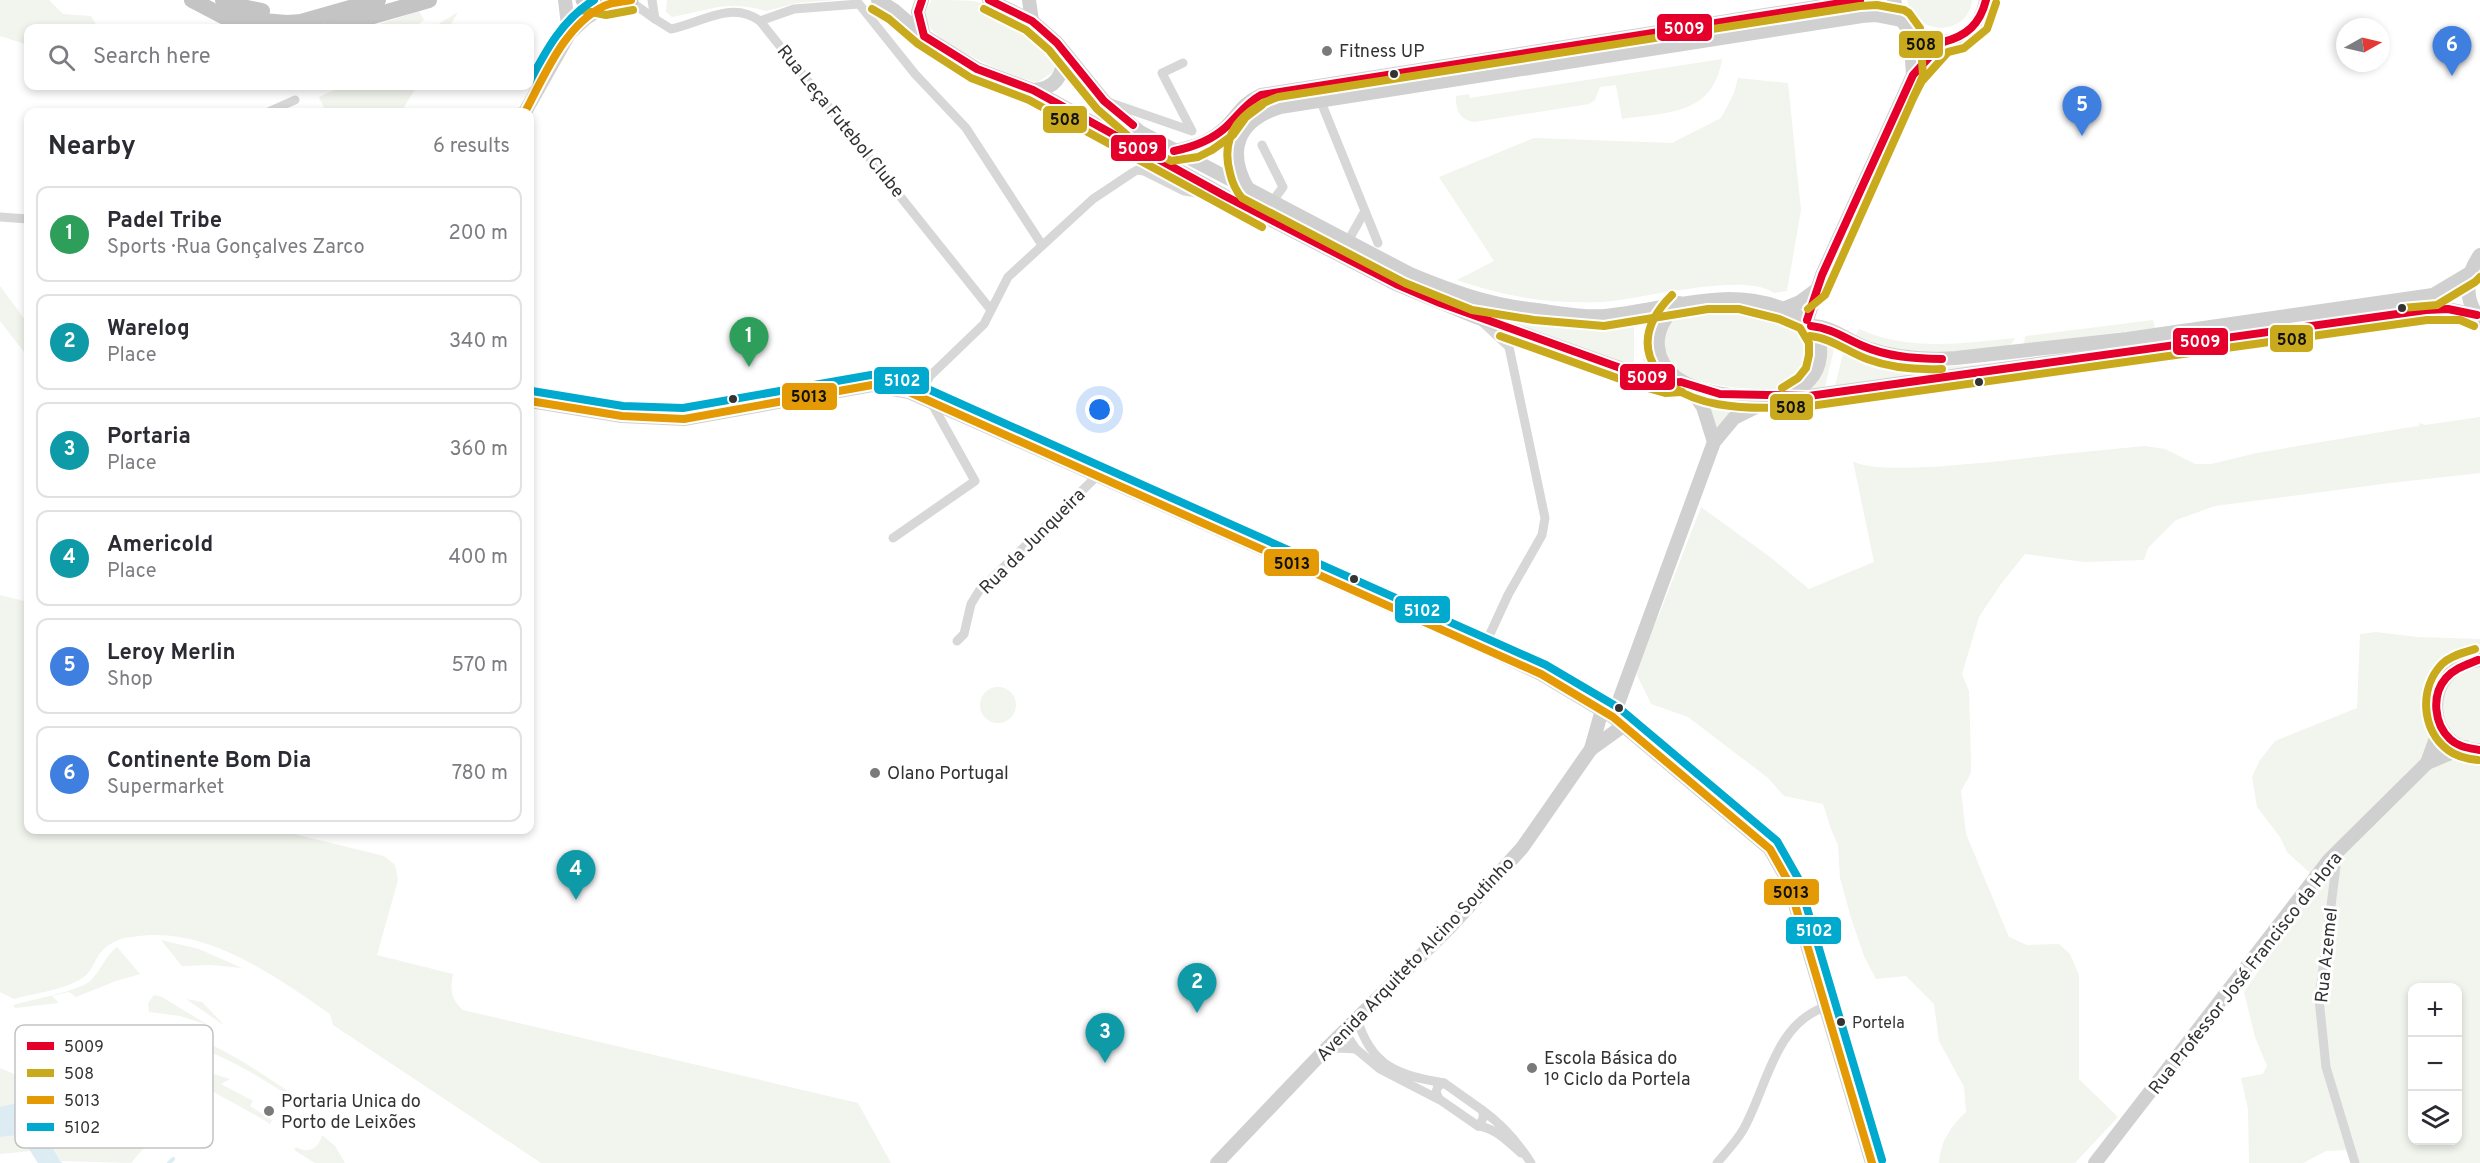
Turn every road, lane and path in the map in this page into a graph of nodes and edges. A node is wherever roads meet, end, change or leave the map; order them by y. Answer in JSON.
{"nodes":[{"id":1,"x":192,"y":0,"type":"edge"},
{"id":2,"x":223,"y":0,"type":"edge"},
{"id":3,"x":345,"y":0,"type":"edge"},
{"id":4,"x":378,"y":0,"type":"edge"},
{"id":5,"x":429,"y":0,"type":"edge"},
{"id":6,"x":565,"y":0,"type":"edge"},
{"id":7,"x":583,"y":0,"type":"edge"},
{"id":8,"x":630,"y":0,"type":"edge"},
{"id":9,"x":652,"y":0,"type":"edge"},
{"id":10,"x":878,"y":0,"type":"edge"},
{"id":11,"x":922,"y":0,"type":"edge"},
{"id":12,"x":989,"y":0,"type":"edge"},
{"id":13,"x":1029,"y":0,"type":"edge"},
{"id":14,"x":1860,"y":0,"type":"edge"},
{"id":15,"x":1894,"y":0,"type":"edge"},
{"id":16,"x":1999,"y":0,"type":"edge"},
{"id":17,"x":606,"y":5,"type":"junction"},
{"id":18,"x":1986,"y":5,"type":"edge"},
{"id":19,"x":228,"y":18,"type":"junction"},
{"id":20,"x":655,"y":19,"type":"junction"},
{"id":21,"x":760,"y":21,"type":"junction"},
{"id":22,"x":1032,"y":21,"type":"junction"},
{"id":23,"x":238,"y":24,"type":"edge"},
{"id":24,"x":345,"y":24,"type":"edge"},
{"id":25,"x":1905,"y":25,"type":"junction"},
{"id":26,"x":569,"y":34,"type":"junction"},
{"id":27,"x":924,"y":36,"type":"junction"},
{"id":28,"x":1943,"y":42,"type":"junction"},
{"id":29,"x":1063,"y":52,"type":"junction"},
{"id":30,"x":1184,"y":63,"type":"dead end"},
{"id":31,"x":1913,"y":75,"type":"junction"},
{"id":32,"x":1033,"y":90,"type":"junction"},
{"id":33,"x":295,"y":100,"type":"dead end"},
{"id":34,"x":1104,"y":101,"type":"junction"},
{"id":35,"x":1321,"y":102,"type":"junction"},
{"id":36,"x":277,"y":108,"type":"edge"},
{"id":37,"x":527,"y":108,"type":"edge"},
{"id":38,"x":1154,"y":119,"type":"junction"},
{"id":39,"x":1140,"y":132,"type":"junction"},
{"id":40,"x":1262,"y":145,"type":"dead end"},
{"id":41,"x":1174,"y":151,"type":"junction"},
{"id":42,"x":1248,"y":189,"type":"junction"},
{"id":43,"x":1225,"y":196,"type":"junction"},
{"id":44,"x":1272,"y":202,"type":"junction"},
{"id":45,"x":1365,"y":211,"type":"junction"},
{"id":46,"x":0,"y":217,"type":"edge"},
{"id":47,"x":24,"y":219,"type":"edge"},
{"id":48,"x":1348,"y":242,"type":"junction"},
{"id":49,"x":1378,"y":243,"type":"dead end"},
{"id":50,"x":1042,"y":244,"type":"junction"},
{"id":51,"x":2480,"y":255,"type":"edge"},
{"id":52,"x":2470,"y":273,"type":"junction"},
{"id":53,"x":1815,"y":291,"type":"junction"},
{"id":54,"x":1679,"y":303,"type":"junction"},
{"id":55,"x":1784,"y":309,"type":"junction"},
{"id":56,"x":991,"y":310,"type":"junction"},
{"id":57,"x":2478,"y":316,"type":"edge"},
{"id":58,"x":1476,"y":317,"type":"junction"},
{"id":59,"x":1809,"y":323,"type":"junction"},
{"id":60,"x":1534,"y":336,"type":"junction"},
{"id":61,"x":1509,"y":347,"type":"junction"},
{"id":62,"x":1685,"y":384,"type":"junction"},
{"id":63,"x":1782,"y":397,"type":"junction"},
{"id":64,"x":925,"y":399,"type":"junction"},
{"id":65,"x":534,"y":402,"type":"edge"},
{"id":66,"x":1714,"y":442,"type":"junction"},
{"id":67,"x":1097,"y":477,"type":"junction"},
{"id":68,"x":893,"y":538,"type":"dead end"},
{"id":69,"x":957,"y":641,"type":"dead end"},
{"id":70,"x":1485,"y":647,"type":"junction"},
{"id":71,"x":2479,"y":659,"type":"edge"},
{"id":72,"x":2438,"y":717,"type":"junction"},
{"id":73,"x":1612,"y":718,"type":"junction"},
{"id":74,"x":2465,"y":747,"type":"junction"},
{"id":75,"x":1591,"y":749,"type":"junction"},
{"id":76,"x":2480,"y":750,"type":"edge"},
{"id":77,"x":2427,"y":763,"type":"junction"},
{"id":78,"x":2338,"y":851,"type":"junction"},
{"id":79,"x":1826,"y":1007,"type":"junction"},
{"id":80,"x":1357,"y":1018,"type":"junction"},
{"id":81,"x":1344,"y":1031,"type":"junction"},
{"id":82,"x":1356,"y":1048,"type":"junction"},
{"id":83,"x":1323,"y":1052,"type":"junction"},
{"id":84,"x":1444,"y":1083,"type":"junction"},
{"id":85,"x":1446,"y":1104,"type":"junction"},
{"id":86,"x":1482,"y":1110,"type":"junction"},
{"id":87,"x":1478,"y":1126,"type":"junction"},
{"id":88,"x":1217,"y":1160,"type":"edge"},
{"id":89,"x":1530,"y":1162,"type":"edge"},
{"id":90,"x":1717,"y":1163,"type":"edge"},
{"id":91,"x":1872,"y":1163,"type":"edge"},
{"id":92,"x":2095,"y":1163,"type":"edge"},
{"id":93,"x":2355,"y":1163,"type":"edge"}],
"edges":[{"from":1,"to":19,"type":"highway"},
{"from":2,"to":3,"type":"highway"},
{"from":4,"to":19,"type":"highway"},
{"from":5,"to":24,"type":"highway"},
{"from":6,"to":26,"type":"main road"},
{"from":7,"to":17,"type":"main road"},
{"from":8,"to":17,"type":"main road"},
{"from":8,"to":20,"type":"street"},
{"from":9,"to":20,"type":"street"},
{"from":10,"to":27,"type":"main road"},
{"from":11,"to":27,"type":"main road"},
{"from":12,"to":22,"type":"main road"},
{"from":13,"to":22,"type":"main road"},
{"from":14,"to":41,"type":"main road"},
{"from":15,"to":25,"type":"main road"},
{"from":16,"to":18,"type":"main road"},
{"from":17,"to":26,"type":"main road"},
{"from":18,"to":28,"type":"main road"},
{"from":19,"to":23,"type":"highway"},
{"from":20,"to":21,"type":"street"},
{"from":21,"to":50,"type":"street"},
{"from":21,"to":56,"type":"street","name":"Rua Leça Futebol Clube"},
{"from":22,"to":29,"type":"main road"},
{"from":25,"to":28,"type":"main road"},
{"from":25,"to":31,"type":"main road"},
{"from":25,"to":35,"type":"main road"},
{"from":26,"to":37,"type":"main road"},
{"from":27,"to":32,"type":"main road"},
{"from":28,"to":31,"type":"main road"},
{"from":29,"to":32,"type":"main road"},
{"from":29,"to":34,"type":"main road"},
{"from":30,"to":38,"type":"street"},
{"from":31,"to":53,"type":"main road"},
{"from":32,"to":43,"type":"main road"},
{"from":33,"to":36,"type":"street"},
{"from":34,"to":38,"type":"street"},
{"from":34,"to":39,"type":"main road"},
{"from":35,"to":42,"type":"main road"},
{"from":35,"to":45,"type":"street"},
{"from":38,"to":39,"type":"street"},
{"from":39,"to":41,"type":"main road"},
{"from":40,"to":44,"type":"street"},
{"from":41,"to":42,"type":"main road"},
{"from":42,"to":44,"type":"main road"},
{"from":43,"to":50,"type":"street"},
{"from":43,"to":58,"type":"main road"},
{"from":44,"to":48,"type":"main road"},
{"from":45,"to":48,"type":"street"},
{"from":45,"to":49,"type":"street"},
{"from":46,"to":47,"type":"street"},
{"from":48,"to":54,"type":"main road"},
{"from":50,"to":56,"type":"street"},
{"from":51,"to":52,"type":"main road"},
{"from":52,"to":57,"type":"main road"},
{"from":52,"to":59,"type":"main road"},
{"from":53,"to":55,"type":"main road"},
{"from":53,"to":59,"type":"main road"},
{"from":54,"to":55,"type":"main road"},
{"from":54,"to":62,"type":"main road"},
{"from":55,"to":59,"type":"main road"},
{"from":56,"to":64,"type":"street"},
{"from":57,"to":63,"type":"main road"},
{"from":58,"to":60,"type":"main road"},
{"from":58,"to":61,"type":"street"},
{"from":59,"to":63,"type":"main road"},
{"from":60,"to":61,"type":"street"},
{"from":60,"to":62,"type":"main road"},
{"from":61,"to":70,"type":"street"},
{"from":62,"to":63,"type":"main road"},
{"from":62,"to":66,"type":"main road"},
{"from":63,"to":66,"type":"main road","name":"Avenida Arquiteto Alcino Soutinho"},
{"from":64,"to":65,"type":"main road"},
{"from":64,"to":67,"type":"main road"},
{"from":64,"to":68,"type":"street"},
{"from":66,"to":73,"type":"main road","name":"Avenida Arquiteto Alcino Soutinho"},
{"from":67,"to":69,"type":"street","name":"Rua da Junqueira"},
{"from":67,"to":70,"type":"main road"},
{"from":70,"to":73,"type":"main road"},
{"from":71,"to":72,"type":"main road","name":"Rua Professor José Francisco da Hora"},
{"from":72,"to":74,"type":"main road"},
{"from":72,"to":77,"type":"main road","name":"Rua Professor José Francisco da Hora"},
{"from":73,"to":75,"type":"main road","name":"Avenida Arquiteto Alcino Soutinho"},
{"from":73,"to":75,"type":"main road","name":"Avenida Arquiteto Alcino Soutinho"},
{"from":73,"to":79,"type":"main road"},
{"from":74,"to":76,"type":"main road"},
{"from":74,"to":77,"type":"main road","name":"Rua Professor José Francisco da Hora"},
{"from":75,"to":80,"type":"main road","name":"Avenida Arquiteto Alcino Soutinho"},
{"from":77,"to":78,"type":"main road","name":"Rua Professor José Francisco da Hora"},
{"from":78,"to":92,"type":"main road","name":"Rua Professor José Francisco da Hora"},
{"from":78,"to":93,"type":"street","name":"Rua Azemel"},
{"from":79,"to":90,"type":"street"},
{"from":79,"to":91,"type":"main road"},
{"from":80,"to":81,"type":"main road","name":"Avenida Arquiteto Alcino Soutinho"},
{"from":80,"to":84,"type":"street"},
{"from":81,"to":82,"type":"street"},
{"from":81,"to":83,"type":"main road","name":"Avenida Arquiteto Alcino Soutinho"},
{"from":82,"to":83,"type":"street"},
{"from":82,"to":85,"type":"street"},
{"from":83,"to":88,"type":"main road","name":"Avenida Arquiteto Alcino Soutinho"},
{"from":84,"to":85,"type":"street"},
{"from":84,"to":86,"type":"street"},
{"from":85,"to":87,"type":"street"},
{"from":86,"to":87,"type":"street"},
{"from":86,"to":89,"type":"street"},
{"from":87,"to":89,"type":"street"}]}
